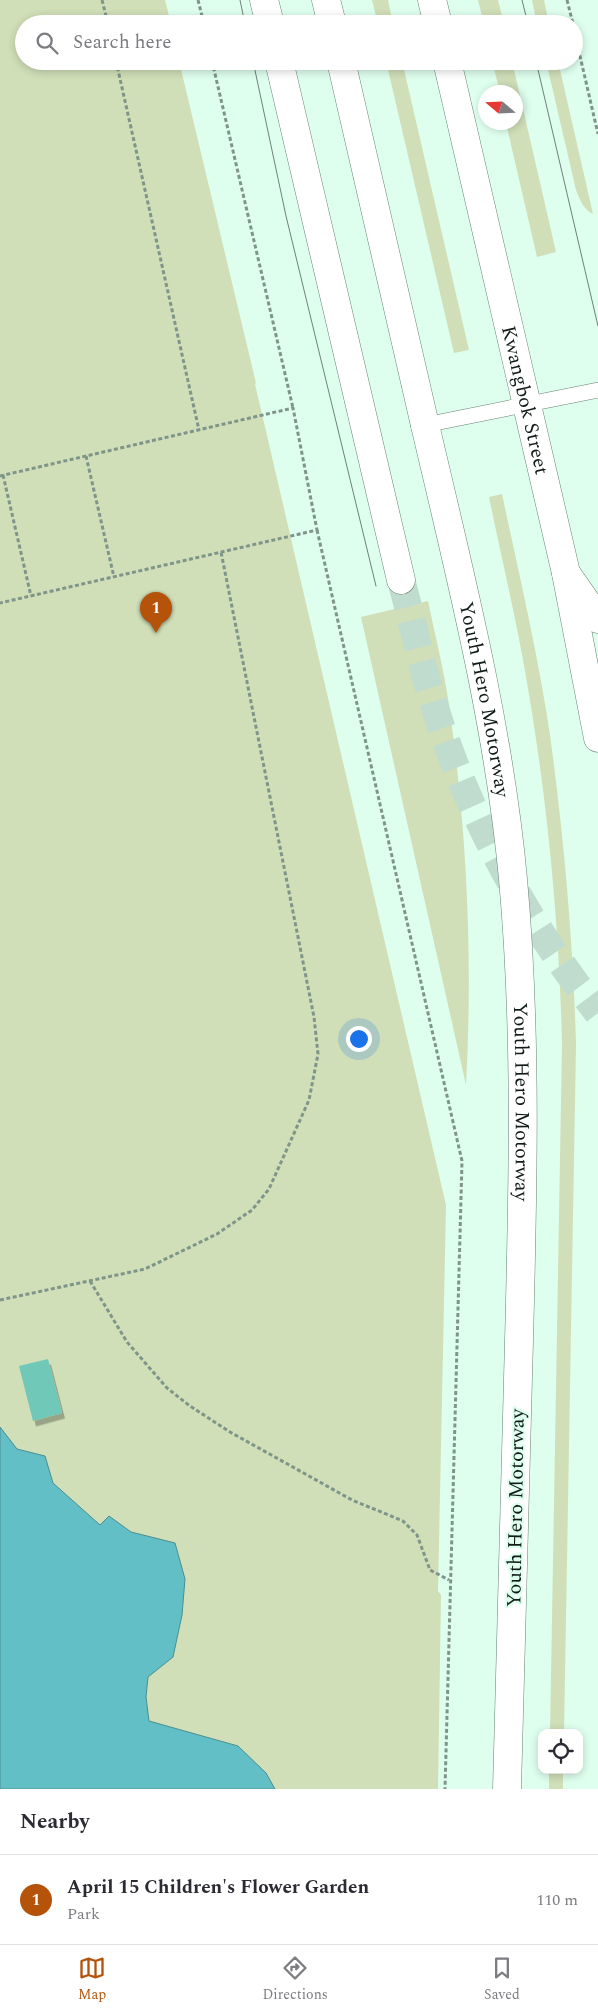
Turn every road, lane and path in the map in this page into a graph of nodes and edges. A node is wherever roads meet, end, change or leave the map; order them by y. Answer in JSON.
{"nodes":[{"id":1,"x":102,"y":0,"type":"edge"},
{"id":2,"x":198,"y":0,"type":"edge"},
{"id":3,"x":264,"y":0,"type":"edge"},
{"id":4,"x":326,"y":0,"type":"edge"},
{"id":5,"x":432,"y":0,"type":"edge"},
{"id":6,"x":567,"y":0,"type":"edge"},
{"id":7,"x":106,"y":15,"type":"edge"},
{"id":8,"x":202,"y":15,"type":"edge"},
{"id":9,"x":268,"y":15,"type":"edge"},
{"id":10,"x":330,"y":15,"type":"edge"},
{"id":11,"x":436,"y":15,"type":"edge"},
{"id":12,"x":571,"y":15,"type":"edge"},
{"id":13,"x":583,"y":69,"type":"edge"},
{"id":14,"x":118,"y":70,"type":"edge"},
{"id":15,"x":214,"y":70,"type":"edge"},
{"id":16,"x":281,"y":70,"type":"edge"},
{"id":17,"x":343,"y":70,"type":"edge"},
{"id":18,"x":449,"y":70,"type":"edge"},
{"id":19,"x":598,"y":134,"type":"edge"},
{"id":20,"x":598,"y":390,"type":"edge"},
{"id":21,"x":526,"y":404,"type":"junction"},
{"id":22,"x":293,"y":408,"type":"junction"},
{"id":23,"x":425,"y":425,"type":"junction"},
{"id":24,"x":199,"y":430,"type":"junction"},
{"id":25,"x":86,"y":456,"type":"junction"},
{"id":26,"x":2,"y":475,"type":"edge"},
{"id":27,"x":317,"y":530,"type":"junction"},
{"id":28,"x":221,"y":552,"type":"junction"},
{"id":29,"x":566,"y":573,"type":"junction"},
{"id":30,"x":114,"y":576,"type":"junction"},
{"id":31,"x":401,"y":580,"type":"tunnel mouth"},
{"id":32,"x":31,"y":596,"type":"junction"},
{"id":33,"x":0,"y":603,"type":"edge"},
{"id":34,"x":598,"y":619,"type":"edge"},
{"id":35,"x":598,"y":738,"type":"edge"},
{"id":36,"x":90,"y":1281,"type":"junction"},
{"id":37,"x":0,"y":1300,"type":"edge"},
{"id":38,"x":449,"y":1580,"type":"junction"},
{"id":39,"x":444,"y":1789,"type":"edge"},
{"id":40,"x":507,"y":1789,"type":"edge"}],
"edges":[{"from":1,"to":7,"type":"path"},
{"from":2,"to":8,"type":"path"},
{"from":3,"to":9,"type":"main road"},
{"from":4,"to":10,"type":"main road"},
{"from":5,"to":11,"type":"main road"},
{"from":6,"to":12,"type":"path"},
{"from":13,"to":19,"type":"path"},
{"from":14,"to":24,"type":"path"},
{"from":15,"to":22,"type":"path"},
{"from":16,"to":31,"type":"main road"},
{"from":17,"to":23,"type":"main road"},
{"from":18,"to":21,"type":"main road","name":"Kwangbok Street"},
{"from":20,"to":21,"type":"lane"},
{"from":21,"to":23,"type":"lane"},
{"from":21,"to":29,"type":"main road","name":"Kwangbok Street"},
{"from":22,"to":24,"type":"path"},
{"from":22,"to":27,"type":"path"},
{"from":23,"to":40,"type":"main road","name":"Youth Hero Motorway"},
{"from":24,"to":25,"type":"path"},
{"from":25,"to":26,"type":"path"},
{"from":25,"to":30,"type":"path"},
{"from":26,"to":32,"type":"path"},
{"from":27,"to":28,"type":"path"},
{"from":27,"to":38,"type":"path"},
{"from":28,"to":30,"type":"path"},
{"from":28,"to":36,"type":"path"},
{"from":29,"to":34,"type":"main road"},
{"from":29,"to":35,"type":"main road","name":"Kwangbok Street"},
{"from":30,"to":32,"type":"path"},
{"from":32,"to":33,"type":"path"},
{"from":36,"to":37,"type":"path"},
{"from":36,"to":38,"type":"path"},
{"from":38,"to":39,"type":"path"}]}
